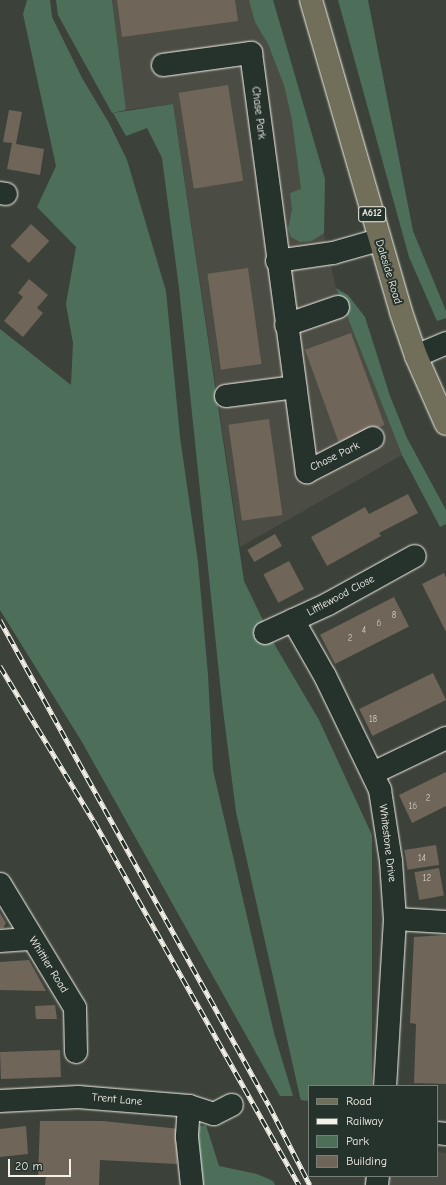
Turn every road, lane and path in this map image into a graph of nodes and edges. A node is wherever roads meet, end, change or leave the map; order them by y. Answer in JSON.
{"nodes":[{"id":1,"x":311,"y":0,"type":"edge"},
{"id":2,"x":163,"y":65,"type":"dead end"},
{"id":3,"x":379,"y":240,"type":"junction"},
{"id":4,"x":278,"y":261,"type":"junction"},
{"id":5,"x":338,"y":307,"type":"dead end"},
{"id":6,"x":286,"y":324,"type":"junction"},
{"id":7,"x":446,"y":343,"type":"edge"},
{"id":8,"x":416,"y":356,"type":"junction"},
{"id":9,"x":295,"y":387,"type":"junction"},
{"id":10,"x":226,"y":396,"type":"dead end"},
{"id":11,"x":446,"y":424,"type":"edge"},
{"id":12,"x":373,"y":438,"type":"dead end"},
{"id":13,"x":415,"y":556,"type":"dead end"},
{"id":14,"x":293,"y":620,"type":"junction"},
{"id":15,"x":265,"y":633,"type":"dead end"},
{"id":16,"x":446,"y":738,"type":"edge"},
{"id":17,"x":373,"y":773,"type":"junction"},
{"id":18,"x":0,"y":884,"type":"edge"},
{"id":19,"x":395,"y":920,"type":"junction"},
{"id":20,"x":446,"y":922,"type":"edge"},
{"id":21,"x":32,"y":939,"type":"junction"},
{"id":22,"x":0,"y":941,"type":"edge"},
{"id":23,"x":76,"y":1052,"type":"dead end"},
{"id":24,"x":385,"y":1085,"type":"edge"},
{"id":25,"x":0,"y":1101,"type":"edge"},
{"id":26,"x":232,"y":1105,"type":"dead end"},
{"id":27,"x":189,"y":1106,"type":"junction"},
{"id":28,"x":192,"y":1185,"type":"edge"}],
"edges":[{"from":1,"to":3,"type":"main road","name":"Daleside Road","number":"A612"},
{"from":2,"to":4,"type":"street","name":"Chase Park"},
{"from":3,"to":4,"type":"street"},
{"from":3,"to":8,"type":"main road","name":"Daleside Road","number":"A612"},
{"from":4,"to":6,"type":"street","name":"Chase Park"},
{"from":5,"to":6,"type":"street"},
{"from":6,"to":9,"type":"street","name":"Chase Park"},
{"from":7,"to":8,"type":"street"},
{"from":8,"to":11,"type":"main road","name":"Daleside Road","number":"A612"},
{"from":9,"to":10,"type":"street"},
{"from":9,"to":12,"type":"street","name":"Chase Park"},
{"from":13,"to":14,"type":"street","name":"Littlewood Close"},
{"from":14,"to":15,"type":"street","name":"Littlewood Close"},
{"from":14,"to":17,"type":"street","name":"Whitestone Drive"},
{"from":16,"to":17,"type":"street"},
{"from":17,"to":19,"type":"street","name":"Whitestone Drive"},
{"from":18,"to":21,"type":"street","name":"Whittier Road"},
{"from":19,"to":20,"type":"street"},
{"from":19,"to":24,"type":"street","name":"Whitestone Drive"},
{"from":21,"to":22,"type":"street"},
{"from":21,"to":23,"type":"street","name":"Whittier Road"},
{"from":25,"to":27,"type":"street","name":"Trent Lane"},
{"from":26,"to":27,"type":"street","name":"Trent Lane"},
{"from":27,"to":28,"type":"street"}]}
